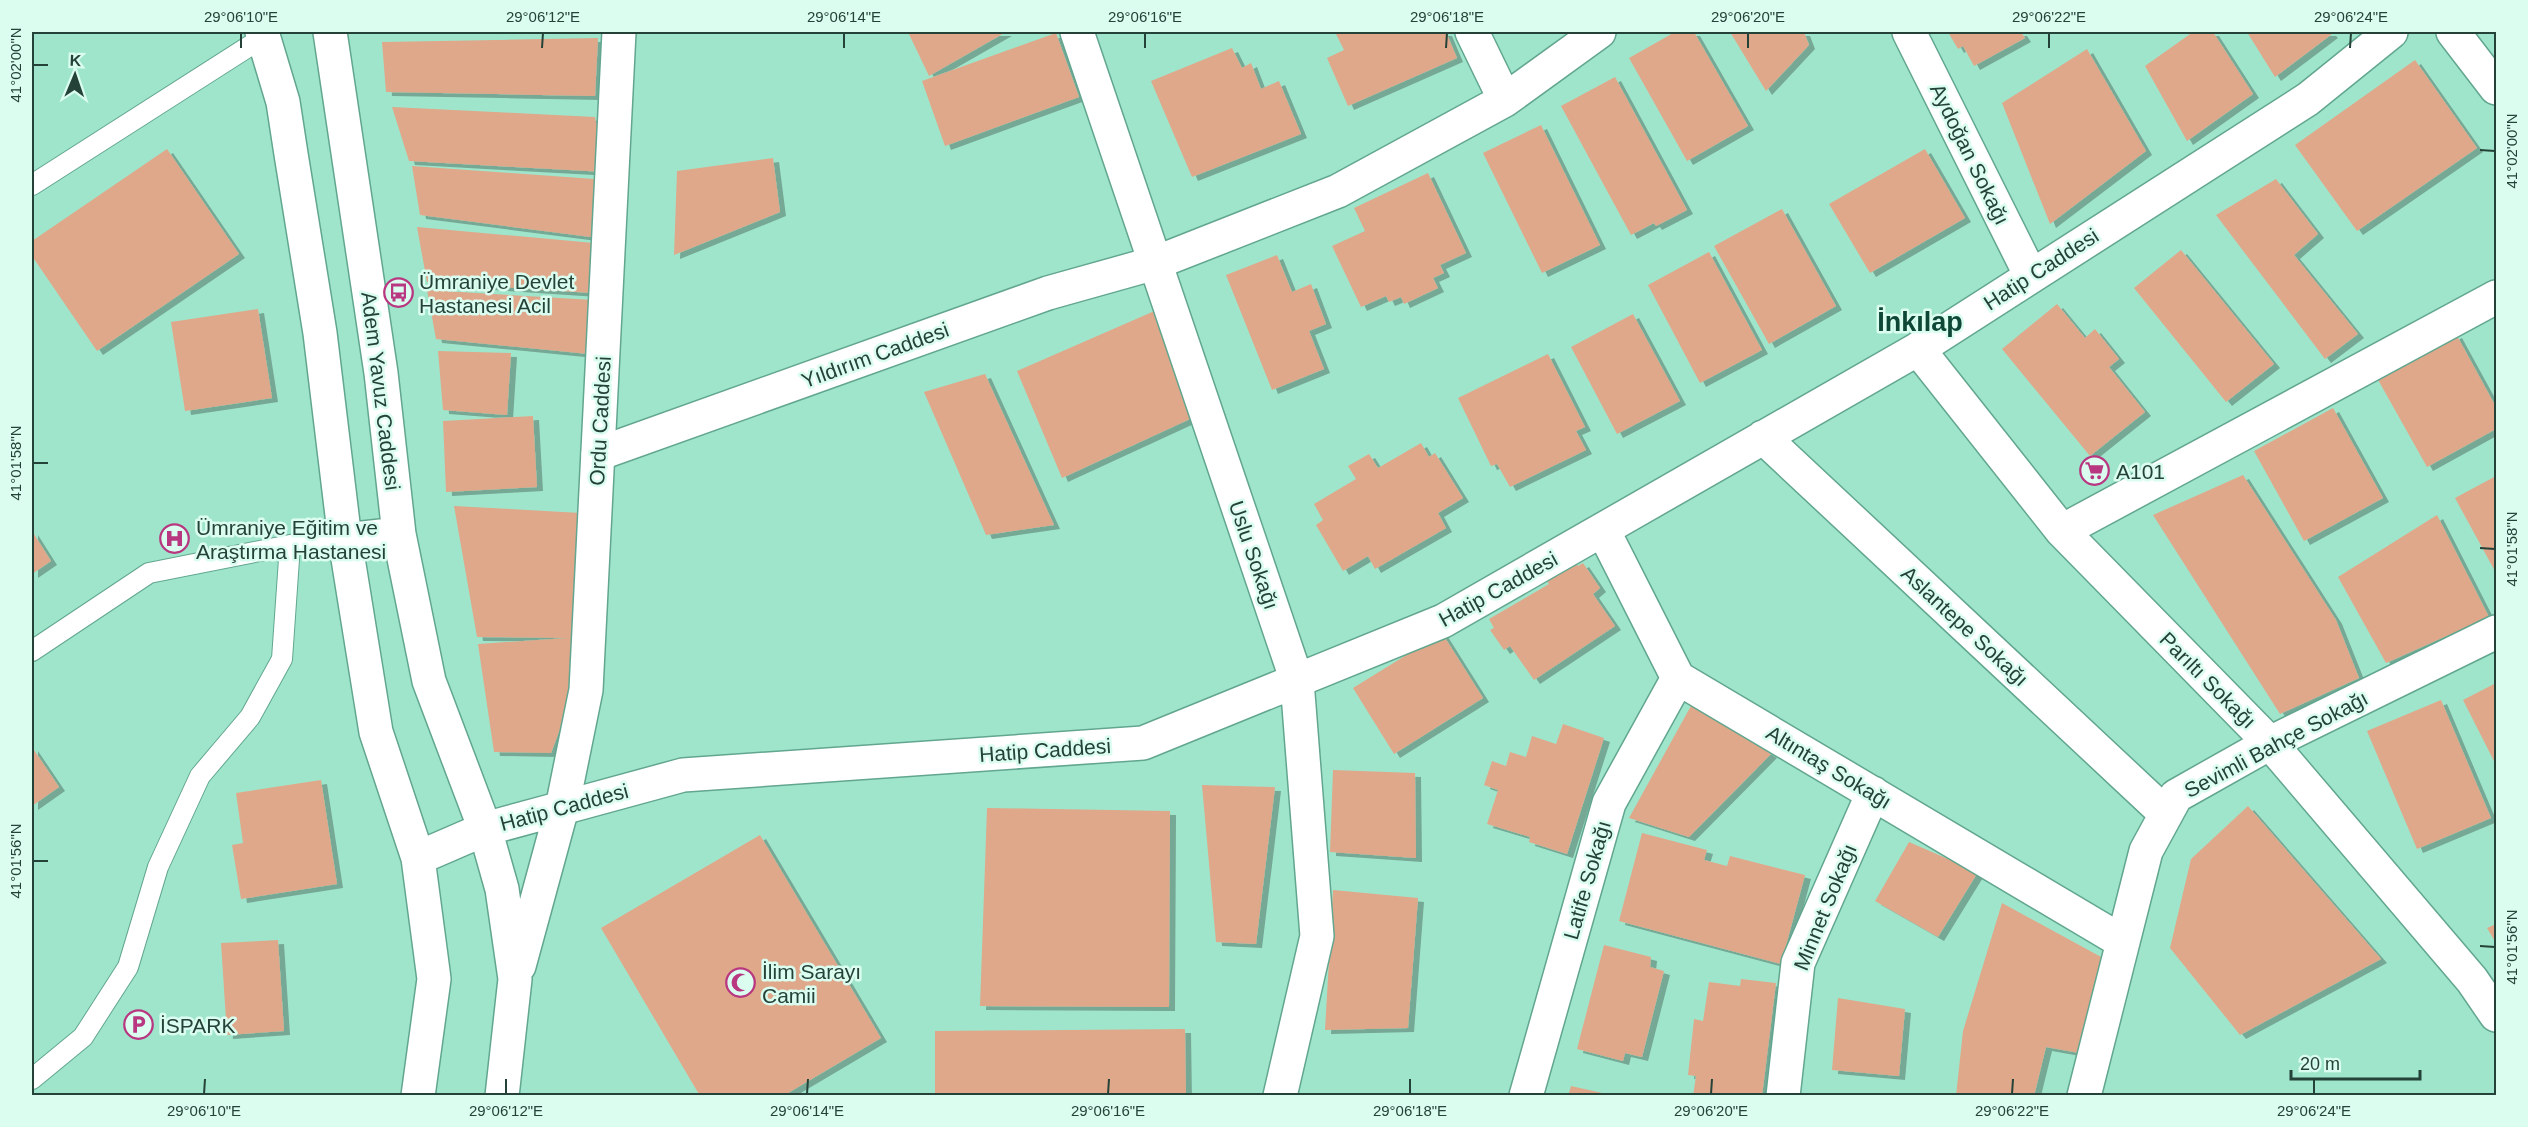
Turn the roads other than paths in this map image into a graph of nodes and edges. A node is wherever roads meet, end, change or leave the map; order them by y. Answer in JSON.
{"nodes":[{"id":1,"x":330,"y":32,"type":"edge"},
{"id":2,"x":618,"y":32,"type":"edge"},
{"id":3,"x":1077,"y":32,"type":"edge"},
{"id":4,"x":1472,"y":32,"type":"edge"},
{"id":5,"x":1599,"y":32,"type":"edge"},
{"id":6,"x":1909,"y":32,"type":"edge"},
{"id":7,"x":2391,"y":32,"type":"edge"},
{"id":8,"x":2453,"y":32,"type":"edge"},
{"id":9,"x":263,"y":34,"type":"edge"},
{"id":10,"x":2496,"y":88,"type":"edge"},
{"id":11,"x":1505,"y":100,"type":"junction"},
{"id":12,"x":32,"y":186,"type":"edge"},
{"id":13,"x":1155,"y":262,"type":"junction"},
{"id":14,"x":2031,"y":276,"type":"junction"},
{"id":15,"x":2496,"y":297,"type":"edge"},
{"id":16,"x":1918,"y":349,"type":"junction"},
{"id":17,"x":1764,"y":437,"type":"junction"},
{"id":18,"x":598,"y":454,"type":"junction"},
{"id":19,"x":1603,"y":530,"type":"junction"},
{"id":20,"x":2062,"y":531,"type":"junction"},
{"id":21,"x":399,"y":534,"type":"junction"},
{"id":22,"x":345,"y":540,"type":"junction"},
{"id":23,"x":290,"y":545,"type":"junction"},
{"id":24,"x":2496,"y":632,"type":"edge"},
{"id":25,"x":32,"y":651,"type":"edge"},
{"id":26,"x":1678,"y":678,"type":"junction"},
{"id":27,"x":1297,"y":681,"type":"junction"},
{"id":28,"x":2270,"y":743,"type":"junction"},
{"id":29,"x":1873,"y":793,"type":"junction"},
{"id":30,"x":562,"y":808,"type":"junction"},
{"id":31,"x":2166,"y":814,"type":"junction"},
{"id":32,"x":485,"y":829,"type":"junction"},
{"id":33,"x":418,"y":858,"type":"junction"},
{"id":34,"x":2123,"y":942,"type":"junction"},
{"id":35,"x":515,"y":979,"type":"junction"},
{"id":36,"x":2496,"y":1015,"type":"edge"},
{"id":37,"x":32,"y":1079,"type":"edge"},
{"id":38,"x":418,"y":1095,"type":"edge"},
{"id":39,"x":502,"y":1095,"type":"edge"},
{"id":40,"x":1280,"y":1095,"type":"edge"},
{"id":41,"x":1526,"y":1095,"type":"edge"},
{"id":42,"x":1783,"y":1095,"type":"edge"},
{"id":43,"x":2084,"y":1095,"type":"edge"}],
"edges":[{"from":1,"to":21,"type":"street","name":"Adem Yavuz Caddesi"},
{"from":2,"to":18,"type":"street","name":"Ordu Caddesi"},
{"from":3,"to":13,"type":"street","name":"Uslu Sokağı"},
{"from":4,"to":11,"type":"street"},
{"from":5,"to":11,"type":"street","name":"Yıldırım Caddesi"},
{"from":6,"to":14,"type":"street","name":"Aydoğan Sokağı"},
{"from":7,"to":14,"type":"street","name":"Hatip Caddesi"},
{"from":8,"to":10,"type":"street"},
{"from":9,"to":12,"type":"lane"},
{"from":9,"to":22,"type":"street"},
{"from":11,"to":13,"type":"street","name":"Yıldırım Caddesi"},
{"from":13,"to":18,"type":"street","name":"Yıldırım Caddesi"},
{"from":13,"to":27,"type":"street","name":"Uslu Sokağı"},
{"from":14,"to":16,"type":"street","name":"Hatip Caddesi"},
{"from":15,"to":20,"type":"street"},
{"from":16,"to":17,"type":"street","name":"Hatip Caddesi"},
{"from":16,"to":20,"type":"street","name":"Parıltı Sokağı"},
{"from":17,"to":19,"type":"street","name":"Hatip Caddesi"},
{"from":17,"to":31,"type":"street","name":"Aslantepe Sokağı"},
{"from":18,"to":30,"type":"street","name":"Ordu Caddesi"},
{"from":19,"to":26,"type":"street"},
{"from":19,"to":27,"type":"street","name":"Hatip Caddesi"},
{"from":20,"to":28,"type":"street","name":"Parıltı Sokağı"},
{"from":21,"to":22,"type":"street"},
{"from":21,"to":32,"type":"street","name":"Adem Yavuz Caddesi"},
{"from":22,"to":23,"type":"lane"},
{"from":22,"to":33,"type":"street"},
{"from":23,"to":25,"type":"lane"},
{"from":23,"to":37,"type":"lane"},
{"from":24,"to":28,"type":"street","name":"Sevimli Bahçe Sokağı"},
{"from":26,"to":29,"type":"street","name":"Altıntaş Sokağı"},
{"from":26,"to":41,"type":"street","name":"Latife Sokağı"},
{"from":27,"to":30,"type":"street","name":"Hatip Caddesi"},
{"from":27,"to":40,"type":"street","name":"Uslu Sokağı"},
{"from":28,"to":31,"type":"street","name":"Sevimli Bahçe Sokağı"},
{"from":28,"to":36,"type":"street","name":"Parıltı Sokağı"},
{"from":29,"to":34,"type":"street","name":"Altıntaş Sokağı"},
{"from":29,"to":42,"type":"street","name":"Minnet Sokağı"},
{"from":30,"to":32,"type":"street","name":"Hatip Caddesi"},
{"from":30,"to":35,"type":"street","name":"Ordu Caddesi"},
{"from":31,"to":34,"type":"street","name":"Sevimli Bahçe Sokağı"},
{"from":32,"to":33,"type":"street","name":"Hatip Caddesi"},
{"from":32,"to":35,"type":"street","name":"Adem Yavuz Caddesi"},
{"from":33,"to":38,"type":"street"},
{"from":34,"to":43,"type":"street","name":"Sevimli Bahçe Sokağı"},
{"from":35,"to":39,"type":"street","name":"Adem Yavuz Caddesi"}]}
